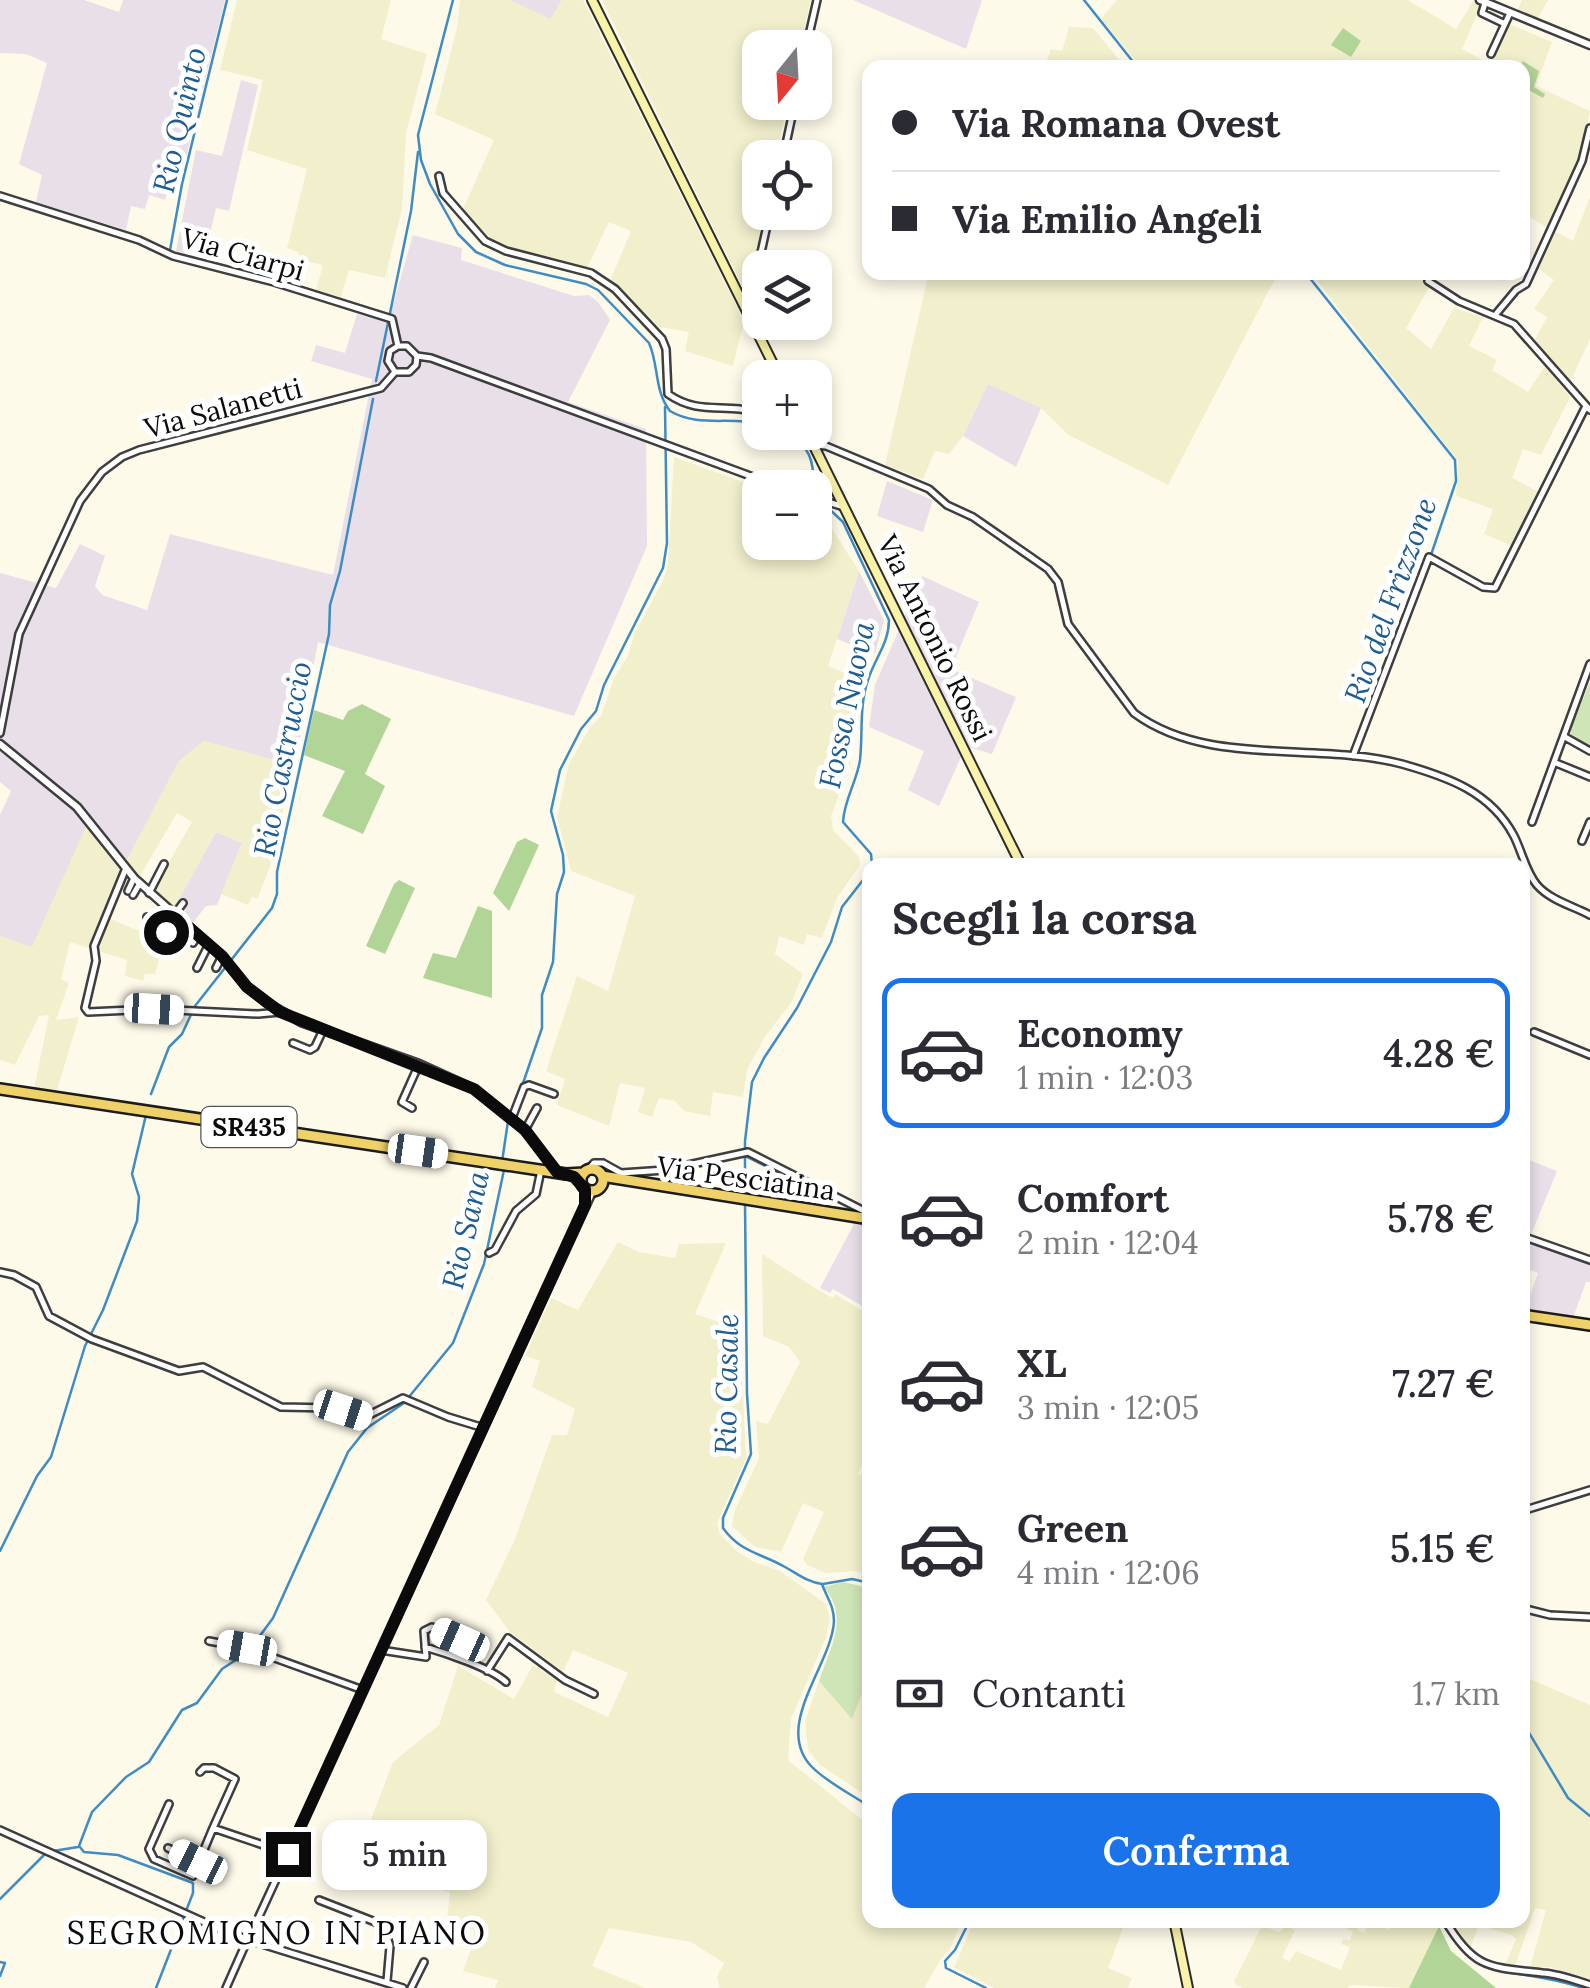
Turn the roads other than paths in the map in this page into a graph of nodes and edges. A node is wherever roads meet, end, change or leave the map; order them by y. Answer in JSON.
{"nodes":[{"id":1,"x":592,"y":0,"type":"edge"},
{"id":2,"x":817,"y":0,"type":"edge"},
{"id":3,"x":1482,"y":1,"type":"edge"},
{"id":4,"x":1510,"y":13,"type":"junction"},
{"id":5,"x":1505,"y":24,"type":"junction"},
{"id":6,"x":810,"y":30,"type":"edge"},
{"id":7,"x":1590,"y":45,"type":"edge"},
{"id":8,"x":1491,"y":54,"type":"dead end"},
{"id":9,"x":1590,"y":128,"type":"edge"},
{"id":10,"x":438,"y":176,"type":"dead end"},
{"id":11,"x":0,"y":196,"type":"edge"},
{"id":12,"x":1530,"y":275,"type":"edge"},
{"id":13,"x":1528,"y":280,"type":"edge"},
{"id":14,"x":1428,"y":281,"type":"dead end"},
{"id":15,"x":742,"y":299,"type":"edge"},
{"id":16,"x":1496,"y":314,"type":"junction"},
{"id":17,"x":398,"y":346,"type":"junction"},
{"id":18,"x":416,"y":356,"type":"junction"},
{"id":19,"x":396,"y":372,"type":"junction"},
{"id":20,"x":742,"y":408,"type":"edge"},
{"id":21,"x":1588,"y":408,"type":"edge"},
{"id":22,"x":832,"y":449,"type":"edge"},
{"id":23,"x":816,"y":450,"type":"edge"},
{"id":24,"x":826,"y":470,"type":"edge"},
{"id":25,"x":742,"y":473,"type":"edge"},
{"id":26,"x":832,"y":481,"type":"edge"},
{"id":27,"x":836,"y":488,"type":"junction"},
{"id":28,"x":832,"y":489,"type":"edge"},
{"id":29,"x":832,"y":492,"type":"edge"},
{"id":30,"x":832,"y":502,"type":"edge"},
{"id":31,"x":846,"y":508,"type":"junction"},
{"id":32,"x":1590,"y":664,"type":"edge"},
{"id":33,"x":0,"y":733,"type":"edge"},
{"id":34,"x":1565,"y":737,"type":"junction"},
{"id":35,"x":0,"y":744,"type":"edge"},
{"id":36,"x":1590,"y":751,"type":"edge"},
{"id":37,"x":1353,"y":756,"type":"junction"},
{"id":38,"x":1556,"y":763,"type":"junction"},
{"id":39,"x":1590,"y":777,"type":"edge"},
{"id":40,"x":1532,"y":822,"type":"dead end"},
{"id":41,"x":1590,"y":822,"type":"edge"},
{"id":42,"x":1582,"y":840,"type":"dead end"},
{"id":43,"x":1018,"y":858,"type":"edge"},
{"id":44,"x":1525,"y":858,"type":"edge"},
{"id":45,"x":164,"y":864,"type":"dead end"},
{"id":46,"x":126,"y":868,"type":"junction"},
{"id":47,"x":1530,"y":868,"type":"edge"},
{"id":48,"x":137,"y":881,"type":"junction"},
{"id":49,"x":149,"y":892,"type":"junction"},
{"id":50,"x":131,"y":893,"type":"dead end"},
{"id":51,"x":184,"y":903,"type":"dead end"},
{"id":52,"x":1590,"y":915,"type":"edge"},
{"id":53,"x":176,"y":916,"type":"junction"},
{"id":54,"x":147,"y":917,"type":"dead end"},
{"id":55,"x":187,"y":926,"type":"junction"},
{"id":56,"x":198,"y":934,"type":"junction"},
{"id":57,"x":178,"y":941,"type":"dead end"},
{"id":58,"x":193,"y":943,"type":"dead end"},
{"id":59,"x":209,"y":944,"type":"junction"},
{"id":60,"x":226,"y":962,"type":"junction"},
{"id":61,"x":197,"y":968,"type":"dead end"},
{"id":62,"x":216,"y":968,"type":"dead end"},
{"id":63,"x":280,"y":1012,"type":"junction"},
{"id":64,"x":323,"y":1030,"type":"junction"},
{"id":65,"x":1534,"y":1032,"type":"dead end"},
{"id":66,"x":293,"y":1044,"type":"dead end"},
{"id":67,"x":1590,"y":1055,"type":"edge"},
{"id":68,"x":419,"y":1064,"type":"junction"},
{"id":69,"x":0,"y":1090,"type":"edge"},
{"id":70,"x":554,"y":1094,"type":"dead end"},
{"id":71,"x":412,"y":1108,"type":"dead end"},
{"id":72,"x":537,"y":1108,"type":"dead end"},
{"id":73,"x":510,"y":1116,"type":"junction"},
{"id":74,"x":525,"y":1130,"type":"junction"},
{"id":75,"x":541,"y":1170,"type":"junction"},
{"id":76,"x":562,"y":1173,"type":"junction"},
{"id":77,"x":593,"y":1178,"type":"junction"},
{"id":78,"x":862,"y":1212,"type":"edge"},
{"id":79,"x":862,"y":1215,"type":"edge"},
{"id":80,"x":1530,"y":1239,"type":"edge"},
{"id":81,"x":489,"y":1253,"type":"dead end"},
{"id":82,"x":1590,"y":1260,"type":"edge"},
{"id":83,"x":0,"y":1272,"type":"edge"},
{"id":84,"x":1530,"y":1315,"type":"edge"},
{"id":85,"x":1590,"y":1325,"type":"edge"},
{"id":86,"x":484,"y":1428,"type":"junction"},
{"id":87,"x":1590,"y":1490,"type":"edge"},
{"id":88,"x":1530,"y":1509,"type":"edge"},
{"id":89,"x":1530,"y":1610,"type":"edge"},
{"id":90,"x":1590,"y":1617,"type":"edge"},
{"id":91,"x":460,"y":1640,"type":"dead end"},
{"id":92,"x":209,"y":1641,"type":"dead end"},
{"id":93,"x":425,"y":1647,"type":"junction"},
{"id":94,"x":381,"y":1650,"type":"junction"},
{"id":95,"x":486,"y":1671,"type":"junction"},
{"id":96,"x":506,"y":1682,"type":"dead end"},
{"id":97,"x":363,"y":1690,"type":"junction"},
{"id":98,"x":594,"y":1694,"type":"dead end"},
{"id":99,"x":200,"y":1772,"type":"dead end"},
{"id":100,"x":169,"y":1804,"type":"dead end"},
{"id":101,"x":213,"y":1828,"type":"junction"},
{"id":102,"x":0,"y":1830,"type":"edge"},
{"id":103,"x":168,"y":1848,"type":"dead end"},
{"id":104,"x":288,"y":1854,"type":"junction"},
{"id":105,"x":198,"y":1862,"type":"junction"},
{"id":106,"x":318,"y":1900,"type":"dead end"},
{"id":107,"x":1176,"y":1928,"type":"edge"},
{"id":108,"x":1450,"y":1928,"type":"edge"},
{"id":109,"x":248,"y":1939,"type":"junction"},
{"id":110,"x":424,"y":1962,"type":"dead end"},
{"id":111,"x":387,"y":1981,"type":"junction"},
{"id":112,"x":1590,"y":1985,"type":"edge"},
{"id":113,"x":226,"y":1988,"type":"edge"},
{"id":114,"x":403,"y":1988,"type":"edge"},
{"id":115,"x":411,"y":1988,"type":"edge"},
{"id":116,"x":1188,"y":1988,"type":"edge"}],
"edges":[{"from":1,"to":15,"type":"main road"},
{"from":2,"to":6,"type":"street"},
{"from":3,"to":4,"type":"street"},
{"from":3,"to":5,"type":"street"},
{"from":4,"to":5,"type":"street"},
{"from":4,"to":7,"type":"street"},
{"from":5,"to":8,"type":"street"},
{"from":9,"to":12,"type":"street"},
{"from":10,"to":20,"type":"street"},
{"from":11,"to":17,"type":"street","name":"Via Ciarpi"},
{"from":13,"to":16,"type":"street"},
{"from":14,"to":16,"type":"street"},
{"from":16,"to":21,"type":"street"},
{"from":17,"to":18,"type":"street"},
{"from":17,"to":19,"type":"street"},
{"from":18,"to":19,"type":"street"},
{"from":18,"to":25,"type":"street"},
{"from":19,"to":33,"type":"street","name":"Via Salanetti"},
{"from":21,"to":37,"type":"street"},
{"from":22,"to":37,"type":"street"},
{"from":23,"to":24,"type":"main road","name":"Via Antonio Rossi"},
{"from":26,"to":27,"type":"main road","name":"Via Antonio Rossi"},
{"from":27,"to":28,"type":"street"},
{"from":27,"to":29,"type":"street"},
{"from":27,"to":31,"type":"main road","name":"Via Antonio Rossi"},
{"from":30,"to":31,"type":"street"},
{"from":31,"to":43,"type":"main road","name":"Via Antonio Rossi"},
{"from":32,"to":34,"type":"street"},
{"from":34,"to":36,"type":"street"},
{"from":34,"to":38,"type":"street"},
{"from":35,"to":46,"type":"street"},
{"from":37,"to":44,"type":"street"},
{"from":38,"to":39,"type":"street"},
{"from":38,"to":40,"type":"street"},
{"from":41,"to":42,"type":"street"},
{"from":45,"to":49,"type":"street"},
{"from":46,"to":48,"type":"street"},
{"from":46,"to":63,"type":"street"},
{"from":47,"to":52,"type":"street"},
{"from":48,"to":49,"type":"street"},
{"from":48,"to":50,"type":"street"},
{"from":49,"to":53,"type":"street"},
{"from":51,"to":53,"type":"street"},
{"from":53,"to":54,"type":"street"},
{"from":53,"to":55,"type":"street"},
{"from":55,"to":56,"type":"street"},
{"from":55,"to":57,"type":"street"},
{"from":56,"to":58,"type":"street"},
{"from":56,"to":59,"type":"street"},
{"from":59,"to":60,"type":"street"},
{"from":59,"to":61,"type":"street"},
{"from":60,"to":62,"type":"street"},
{"from":60,"to":63,"type":"street"},
{"from":63,"to":64,"type":"street"},
{"from":64,"to":66,"type":"street"},
{"from":64,"to":68,"type":"street"},
{"from":65,"to":67,"type":"street"},
{"from":68,"to":71,"type":"street"},
{"from":68,"to":73,"type":"street"},
{"from":69,"to":75,"type":"main road","name":"Via Pesciatina","number":"SR435"},
{"from":70,"to":73,"type":"street"},
{"from":72,"to":74,"type":"street"},
{"from":73,"to":74,"type":"street"},
{"from":74,"to":76,"type":"street"},
{"from":75,"to":76,"type":"main road","name":"Via Pesciatina","number":"SR435"},
{"from":75,"to":81,"type":"street"},
{"from":76,"to":77,"type":"main road","name":"Via Pesciatina","number":"SR435"},
{"from":77,"to":78,"type":"street"},
{"from":77,"to":79,"type":"main road","name":"Via Pesciatina","number":"SR435"},
{"from":77,"to":86,"type":"street"},
{"from":80,"to":82,"type":"street"},
{"from":83,"to":86,"type":"street"},
{"from":84,"to":85,"type":"main road"},
{"from":86,"to":94,"type":"street"},
{"from":87,"to":88,"type":"street"},
{"from":89,"to":90,"type":"street"},
{"from":91,"to":93,"type":"street"},
{"from":92,"to":97,"type":"street"},
{"from":93,"to":94,"type":"street"},
{"from":93,"to":95,"type":"street"},
{"from":94,"to":97,"type":"street"},
{"from":95,"to":96,"type":"street"},
{"from":95,"to":98,"type":"street"},
{"from":97,"to":104,"type":"street"},
{"from":99,"to":101,"type":"street"},
{"from":100,"to":105,"type":"street"},
{"from":101,"to":104,"type":"street"},
{"from":101,"to":105,"type":"street"},
{"from":102,"to":109,"type":"street"},
{"from":103,"to":105,"type":"street"},
{"from":104,"to":109,"type":"street"},
{"from":106,"to":111,"type":"street"},
{"from":107,"to":116,"type":"main road"},
{"from":108,"to":112,"type":"street"},
{"from":109,"to":111,"type":"street"},
{"from":109,"to":113,"type":"street"},
{"from":110,"to":115,"type":"street"},
{"from":111,"to":114,"type":"street"}]}
